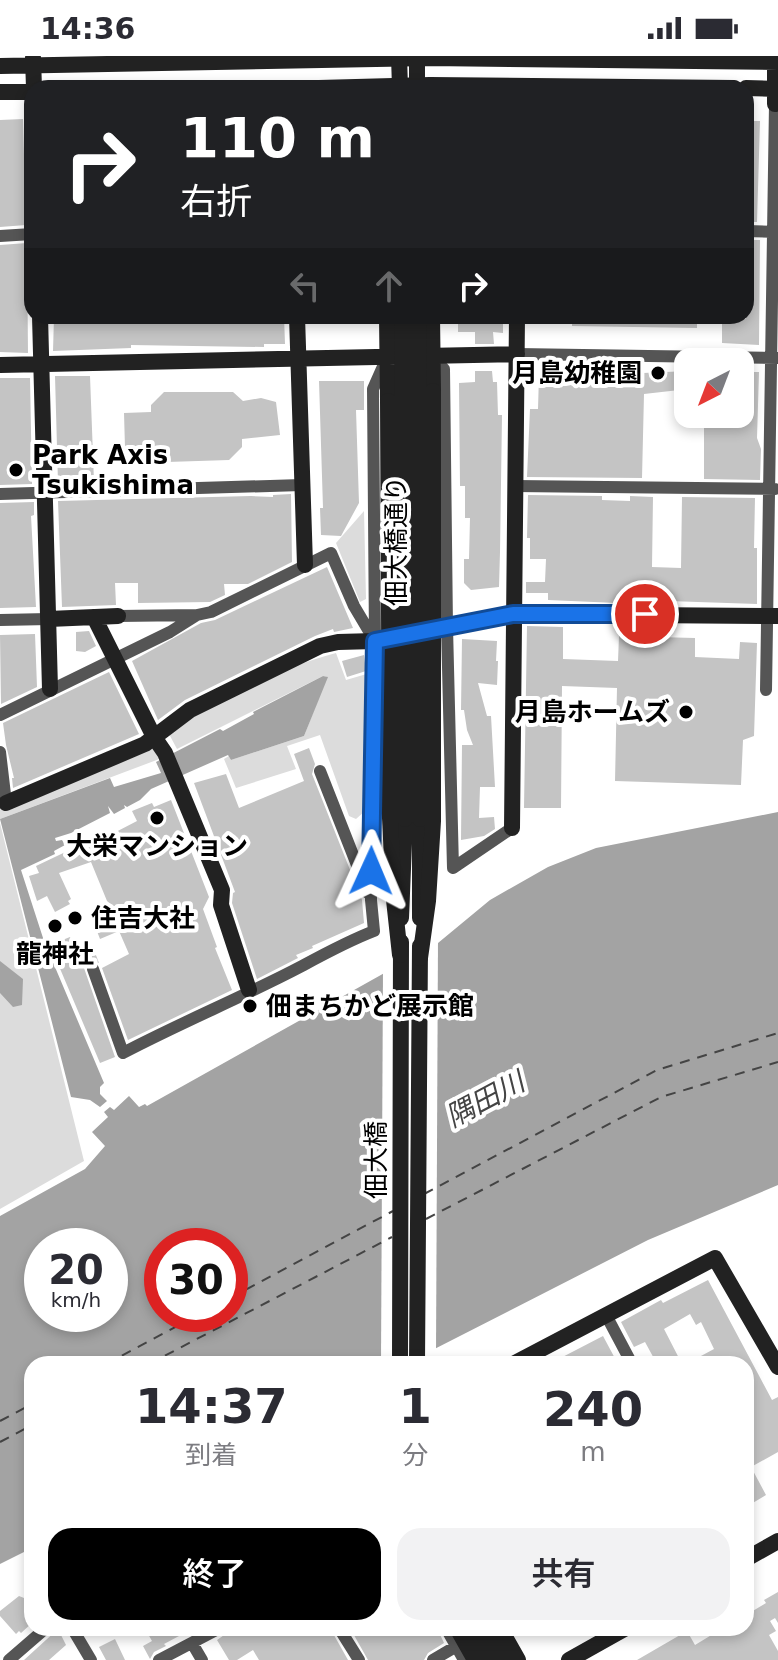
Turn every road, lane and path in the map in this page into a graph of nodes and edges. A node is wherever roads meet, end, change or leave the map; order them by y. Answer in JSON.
{"nodes":[{"id":1,"x":390,"y":57,"type":"edge"},
{"id":2,"x":425,"y":57,"type":"edge"},
{"id":3,"x":474,"y":57,"type":"edge"},
{"id":4,"x":520,"y":57,"type":"edge"},
{"id":5,"x":292,"y":58,"type":"edge"},
{"id":6,"x":776,"y":60,"type":"edge"},
{"id":7,"x":33,"y":61,"type":"edge"},
{"id":8,"x":0,"y":66,"type":"edge"},
{"id":9,"x":390,"y":80,"type":"edge"},
{"id":10,"x":426,"y":80,"type":"edge"},
{"id":11,"x":754,"y":90,"type":"edge"},
{"id":12,"x":24,"y":91,"type":"edge"},
{"id":13,"x":0,"y":92,"type":"edge"},
{"id":14,"x":776,"y":94,"type":"edge"},
{"id":15,"x":754,"y":231,"type":"edge"},
{"id":16,"x":776,"y":232,"type":"edge"},
{"id":17,"x":24,"y":234,"type":"edge"},
{"id":18,"x":0,"y":236,"type":"edge"},
{"id":19,"x":40,"y":324,"type":"edge"},
{"id":20,"x":297,"y":324,"type":"edge"},
{"id":21,"x":387,"y":324,"type":"edge"},
{"id":22,"x":402,"y":324,"type":"edge"},
{"id":23,"x":418,"y":324,"type":"edge"},
{"id":24,"x":432,"y":324,"type":"edge"},
{"id":25,"x":517,"y":324,"type":"edge"},
{"id":26,"x":517,"y":354,"type":"junction"},
{"id":27,"x":387,"y":356,"type":"junction"},
{"id":28,"x":432,"y":356,"type":"junction"},
{"id":29,"x":775,"y":358,"type":"edge"},
{"id":30,"x":299,"y":359,"type":"junction"},
{"id":31,"x":41,"y":364,"type":"junction"},
{"id":32,"x":0,"y":365,"type":"edge"},
{"id":33,"x":302,"y":485,"type":"junction"},
{"id":34,"x":515,"y":486,"type":"junction"},
{"id":35,"x":774,"y":489,"type":"edge"},
{"id":36,"x":47,"y":493,"type":"junction"},
{"id":37,"x":0,"y":494,"type":"edge"},
{"id":38,"x":305,"y":565,"type":"junction"},
{"id":39,"x":513,"y":614,"type":"junction"},
{"id":40,"x":197,"y":615,"type":"junction"},
{"id":41,"x":118,"y":616,"type":"joint"},
{"id":42,"x":773,"y":616,"type":"edge"},
{"id":43,"x":94,"y":617,"type":"junction"},
{"id":44,"x":49,"y":619,"type":"junction"},
{"id":45,"x":0,"y":620,"type":"edge"},
{"id":46,"x":447,"y":627,"type":"junction"},
{"id":47,"x":375,"y":641,"type":"junction"},
{"id":48,"x":114,"y":658,"type":"junction"},
{"id":49,"x":50,"y":689,"type":"junction"},
{"id":50,"x":766,"y":690,"type":"dead end"},
{"id":51,"x":0,"y":715,"type":"edge"},
{"id":52,"x":154,"y":737,"type":"junction"},
{"id":53,"x":0,"y":752,"type":"edge"},
{"id":54,"x":320,"y":771,"type":"dead end"},
{"id":55,"x":6,"y":803,"type":"joint"},
{"id":56,"x":512,"y":828,"type":"joint"},
{"id":57,"x":371,"y":900,"type":"junction"},
{"id":58,"x":400,"y":955,"type":"junction"},
{"id":59,"x":420,"y":958,"type":"junction"},
{"id":60,"x":93,"y":969,"type":"dead end"},
{"id":61,"x":249,"y":990,"type":"junction"},
{"id":62,"x":606,"y":1315,"type":"junction"},
{"id":63,"x":397,"y":1356,"type":"edge"},
{"id":64,"x":420,"y":1356,"type":"edge"},
{"id":65,"x":528,"y":1356,"type":"edge"},
{"id":66,"x":628,"y":1356,"type":"edge"},
{"id":67,"x":778,"y":1367,"type":"edge"},
{"id":68,"x":778,"y":1541,"type":"edge"},
{"id":69,"x":754,"y":1554,"type":"edge"},
{"id":70,"x":37,"y":1636,"type":"edge"},
{"id":71,"x":77,"y":1636,"type":"edge"},
{"id":72,"x":205,"y":1636,"type":"edge"},
{"id":73,"x":344,"y":1636,"type":"edge"},
{"id":74,"x":460,"y":1636,"type":"edge"},
{"id":75,"x":461,"y":1636,"type":"edge"},
{"id":76,"x":462,"y":1636,"type":"edge"},
{"id":77,"x":462,"y":1636,"type":"edge"},
{"id":78,"x":491,"y":1636,"type":"edge"},
{"id":79,"x":504,"y":1636,"type":"edge"},
{"id":80,"x":514,"y":1636,"type":"edge"},
{"id":81,"x":612,"y":1636,"type":"edge"},
{"id":82,"x":192,"y":1643,"type":"junction"},
{"id":83,"x":13,"y":1659,"type":"edge"},
{"id":84,"x":91,"y":1660,"type":"edge"},
{"id":85,"x":159,"y":1660,"type":"edge"},
{"id":86,"x":202,"y":1660,"type":"edge"},
{"id":87,"x":359,"y":1660,"type":"edge"},
{"id":88,"x":433,"y":1660,"type":"edge"},
{"id":89,"x":464,"y":1660,"type":"edge"},
{"id":90,"x":475,"y":1660,"type":"edge"},
{"id":91,"x":489,"y":1660,"type":"edge"},
{"id":92,"x":504,"y":1660,"type":"edge"},
{"id":93,"x":518,"y":1660,"type":"edge"},
{"id":94,"x":527,"y":1660,"type":"edge"},
{"id":95,"x":569,"y":1660,"type":"edge"}],
"edges":[{"from":1,"to":2,"type":"main road"},
{"from":1,"to":5,"type":"main road"},
{"from":1,"to":9,"type":"main road","bridge":true},
{"from":2,"to":3,"type":"main road"},
{"from":2,"to":10,"type":"main road","bridge":true},
{"from":3,"to":4,"type":"main road"},
{"from":4,"to":6,"type":"main road"},
{"from":5,"to":7,"type":"main road"},
{"from":6,"to":14,"type":"main road"},
{"from":7,"to":8,"type":"main road"},
{"from":11,"to":14,"type":"main road"},
{"from":12,"to":13,"type":"main road"},
{"from":14,"to":16,"type":"street"},
{"from":15,"to":16,"type":"street"},
{"from":16,"to":29,"type":"street"},
{"from":17,"to":18,"type":"street"},
{"from":19,"to":31,"type":"main road"},
{"from":20,"to":30,"type":"main road"},
{"from":21,"to":27,"type":"main road"},
{"from":22,"to":58,"type":"main road","name":"佃大橋通り","bridge":true},
{"from":23,"to":59,"type":"main road","name":"佃大橋通り","bridge":true},
{"from":24,"to":28,"type":"main road"},
{"from":25,"to":26,"type":"main road"},
{"from":26,"to":28,"type":"main road"},
{"from":26,"to":29,"type":"street"},
{"from":26,"to":34,"type":"main road"},
{"from":27,"to":28,"type":"main road"},
{"from":27,"to":30,"type":"main road"},
{"from":27,"to":47,"type":"street"},
{"from":27,"to":58,"type":"main road","bridge":true},
{"from":28,"to":46,"type":"street"},
{"from":28,"to":59,"type":"main road","bridge":true},
{"from":29,"to":35,"type":"street"},
{"from":30,"to":31,"type":"main road"},
{"from":30,"to":33,"type":"main road"},
{"from":31,"to":32,"type":"main road"},
{"from":31,"to":36,"type":"main road"},
{"from":33,"to":36,"type":"street"},
{"from":33,"to":38,"type":"main road"},
{"from":34,"to":35,"type":"street"},
{"from":34,"to":39,"type":"main road"},
{"from":35,"to":42,"type":"street"},
{"from":36,"to":37,"type":"street"},
{"from":36,"to":44,"type":"main road"},
{"from":38,"to":40,"type":"street"},
{"from":38,"to":47,"type":"street"},
{"from":39,"to":42,"type":"main road"},
{"from":39,"to":46,"type":"main road"},
{"from":39,"to":56,"type":"main road"},
{"from":40,"to":41,"type":"street"},
{"from":40,"to":48,"type":"street"},
{"from":41,"to":43,"type":"main road"},
{"from":42,"to":50,"type":"street"},
{"from":43,"to":44,"type":"main road"},
{"from":43,"to":48,"type":"main road"},
{"from":44,"to":45,"type":"street"},
{"from":44,"to":49,"type":"main road"},
{"from":46,"to":47,"type":"main road"},
{"from":46,"to":56,"type":"street"},
{"from":47,"to":52,"type":"main road"},
{"from":47,"to":57,"type":"street"},
{"from":48,"to":49,"type":"street"},
{"from":48,"to":52,"type":"main road"},
{"from":49,"to":51,"type":"street"},
{"from":52,"to":55,"type":"main road"},
{"from":52,"to":61,"type":"main road"},
{"from":53,"to":55,"type":"street"},
{"from":54,"to":57,"type":"street"},
{"from":57,"to":61,"type":"street"},
{"from":58,"to":63,"type":"main road","name":"佃大橋"},
{"from":59,"to":64,"type":"main road","name":"佃大橋"},
{"from":60,"to":61,"type":"street"},
{"from":62,"to":65,"type":"main road"},
{"from":62,"to":66,"type":"street"},
{"from":62,"to":67,"type":"main road"},
{"from":68,"to":69,"type":"main road"},
{"from":70,"to":83,"type":"street"},
{"from":71,"to":84,"type":"street"},
{"from":72,"to":82,"type":"street"},
{"from":73,"to":87,"type":"street"},
{"from":74,"to":88,"type":"street"},
{"from":75,"to":89,"type":"street"},
{"from":76,"to":90,"type":"main road"},
{"from":77,"to":91,"type":"main road"},
{"from":78,"to":92,"type":"main road"},
{"from":79,"to":93,"type":"main road"},
{"from":80,"to":94,"type":"street"},
{"from":81,"to":95,"type":"main road"},
{"from":82,"to":85,"type":"street"},
{"from":82,"to":86,"type":"street"}]}
